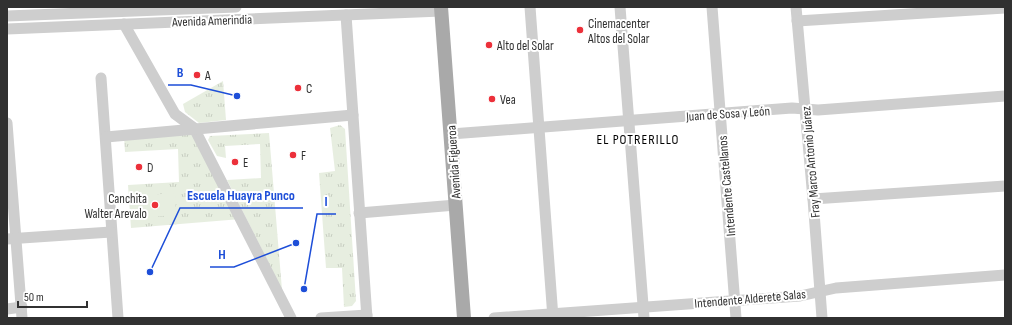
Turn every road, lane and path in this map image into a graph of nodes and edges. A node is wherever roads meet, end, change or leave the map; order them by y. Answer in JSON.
{"nodes":[{"id":1,"x":236,"y":7,"type":"edge"},
{"id":2,"x":530,"y":7,"type":"edge"},
{"id":3,"x":620,"y":7,"type":"edge"},
{"id":4,"x":712,"y":7,"type":"edge"},
{"id":5,"x":796,"y":7,"type":"edge"},
{"id":6,"x":1005,"y":7,"type":"edge"},
{"id":7,"x":206,"y":8,"type":"edge"},
{"id":8,"x":441,"y":9,"type":"edge"},
{"id":9,"x":1005,"y":14,"type":"edge"},
{"id":10,"x":346,"y":15,"type":"junction"},
{"id":11,"x":7,"y":16,"type":"edge"},
{"id":12,"x":797,"y":21,"type":"junction"},
{"id":13,"x":124,"y":24,"type":"junction"},
{"id":14,"x":7,"y":29,"type":"edge"},
{"id":15,"x":101,"y":78,"type":"dead end"},
{"id":16,"x":1005,"y":96,"type":"edge"},
{"id":17,"x":805,"y":109,"type":"junction"},
{"id":18,"x":720,"y":113,"type":"junction"},
{"id":19,"x":353,"y":115,"type":"junction"},
{"id":20,"x":629,"y":120,"type":"junction"},
{"id":21,"x":7,"y":123,"type":"edge"},
{"id":22,"x":539,"y":127,"type":"junction"},
{"id":23,"x":194,"y":128,"type":"junction"},
{"id":24,"x":451,"y":134,"type":"junction"},
{"id":25,"x":106,"y":137,"type":"junction"},
{"id":26,"x":9,"y":172,"type":"edge"},
{"id":27,"x":1005,"y":186,"type":"edge"},
{"id":28,"x":813,"y":199,"type":"junction"},
{"id":29,"x":456,"y":205,"type":"junction"},
{"id":30,"x":359,"y":213,"type":"junction"},
{"id":31,"x":111,"y":232,"type":"junction"},
{"id":32,"x":12,"y":239,"type":"edge"},
{"id":33,"x":1005,"y":275,"type":"edge"},
{"id":34,"x":820,"y":292,"type":"junction"},
{"id":35,"x":735,"y":300,"type":"junction"},
{"id":36,"x":7,"y":309,"type":"edge"},
{"id":37,"x":22,"y":313,"type":"edge"},
{"id":38,"x":644,"y":313,"type":"edge"},
{"id":39,"x":552,"y":316,"type":"edge"},
{"id":40,"x":367,"y":317,"type":"edge"},
{"id":41,"x":118,"y":318,"type":"edge"},
{"id":42,"x":291,"y":318,"type":"edge"},
{"id":43,"x":321,"y":318,"type":"edge"},
{"id":44,"x":464,"y":318,"type":"edge"},
{"id":45,"x":494,"y":318,"type":"edge"},
{"id":46,"x":736,"y":318,"type":"edge"},
{"id":47,"x":822,"y":318,"type":"edge"}],
"edges":[{"from":1,"to":7,"type":"street"},
{"from":2,"to":22,"type":"street"},
{"from":3,"to":20,"type":"street"},
{"from":4,"to":18,"type":"street","name":"Intendente Castellanos"},
{"from":5,"to":12,"type":"street","name":"Fray Marco Antonio Juárez"},
{"from":6,"to":9,"type":"street"},
{"from":6,"to":12,"type":"street"},
{"from":7,"to":11,"type":"street"},
{"from":8,"to":10,"type":"street","name":"Avenida Amerindia"},
{"from":8,"to":24,"type":"main road","name":"Avenida Figueroa"},
{"from":10,"to":13,"type":"street","name":"Avenida Amerindia"},
{"from":10,"to":19,"type":"street"},
{"from":12,"to":17,"type":"street","name":"Fray Marco Antonio Juárez"},
{"from":13,"to":14,"type":"street","name":"Avenida Amerindia"},
{"from":13,"to":23,"type":"street"},
{"from":15,"to":25,"type":"street"},
{"from":16,"to":17,"type":"street","name":"Juan de Sosa y León"},
{"from":17,"to":18,"type":"street","name":"Juan de Sosa y León"},
{"from":17,"to":28,"type":"street","name":"Fray Marco Antonio Juárez"},
{"from":18,"to":20,"type":"street","name":"Juan de Sosa y León"},
{"from":18,"to":35,"type":"street","name":"Intendente Castellanos"},
{"from":19,"to":23,"type":"street"},
{"from":19,"to":30,"type":"street"},
{"from":20,"to":22,"type":"street","name":"Juan de Sosa y León"},
{"from":20,"to":38,"type":"street"},
{"from":21,"to":26,"type":"street"},
{"from":22,"to":24,"type":"street","name":"Juan de Sosa y León"},
{"from":22,"to":39,"type":"street"},
{"from":23,"to":25,"type":"street"},
{"from":23,"to":42,"type":"street"},
{"from":24,"to":29,"type":"main road","name":"Avenida Figueroa"},
{"from":25,"to":31,"type":"street"},
{"from":26,"to":32,"type":"street"},
{"from":27,"to":28,"type":"street"},
{"from":28,"to":34,"type":"street","name":"Fray Marco Antonio Juárez"},
{"from":29,"to":30,"type":"street"},
{"from":29,"to":44,"type":"main road","name":"Avenida Figueroa"},
{"from":30,"to":40,"type":"street"},
{"from":31,"to":32,"type":"street"},
{"from":31,"to":41,"type":"street"},
{"from":32,"to":37,"type":"street"},
{"from":33,"to":34,"type":"street","name":"Intendente Alderete Salas"},
{"from":34,"to":35,"type":"street","name":"Intendente Alderete Salas"},
{"from":34,"to":47,"type":"street","name":"Fray Marco Antonio Juárez"},
{"from":35,"to":38,"type":"street","name":"Intendente Alderete Salas"},
{"from":35,"to":46,"type":"street","name":"Intendente Castellanos"},
{"from":36,"to":37,"type":"street"},
{"from":38,"to":39,"type":"street","name":"Intendente Alderete Salas"},
{"from":39,"to":45,"type":"street","name":"Intendente Alderete Salas"},
{"from":40,"to":43,"type":"street"}]}
